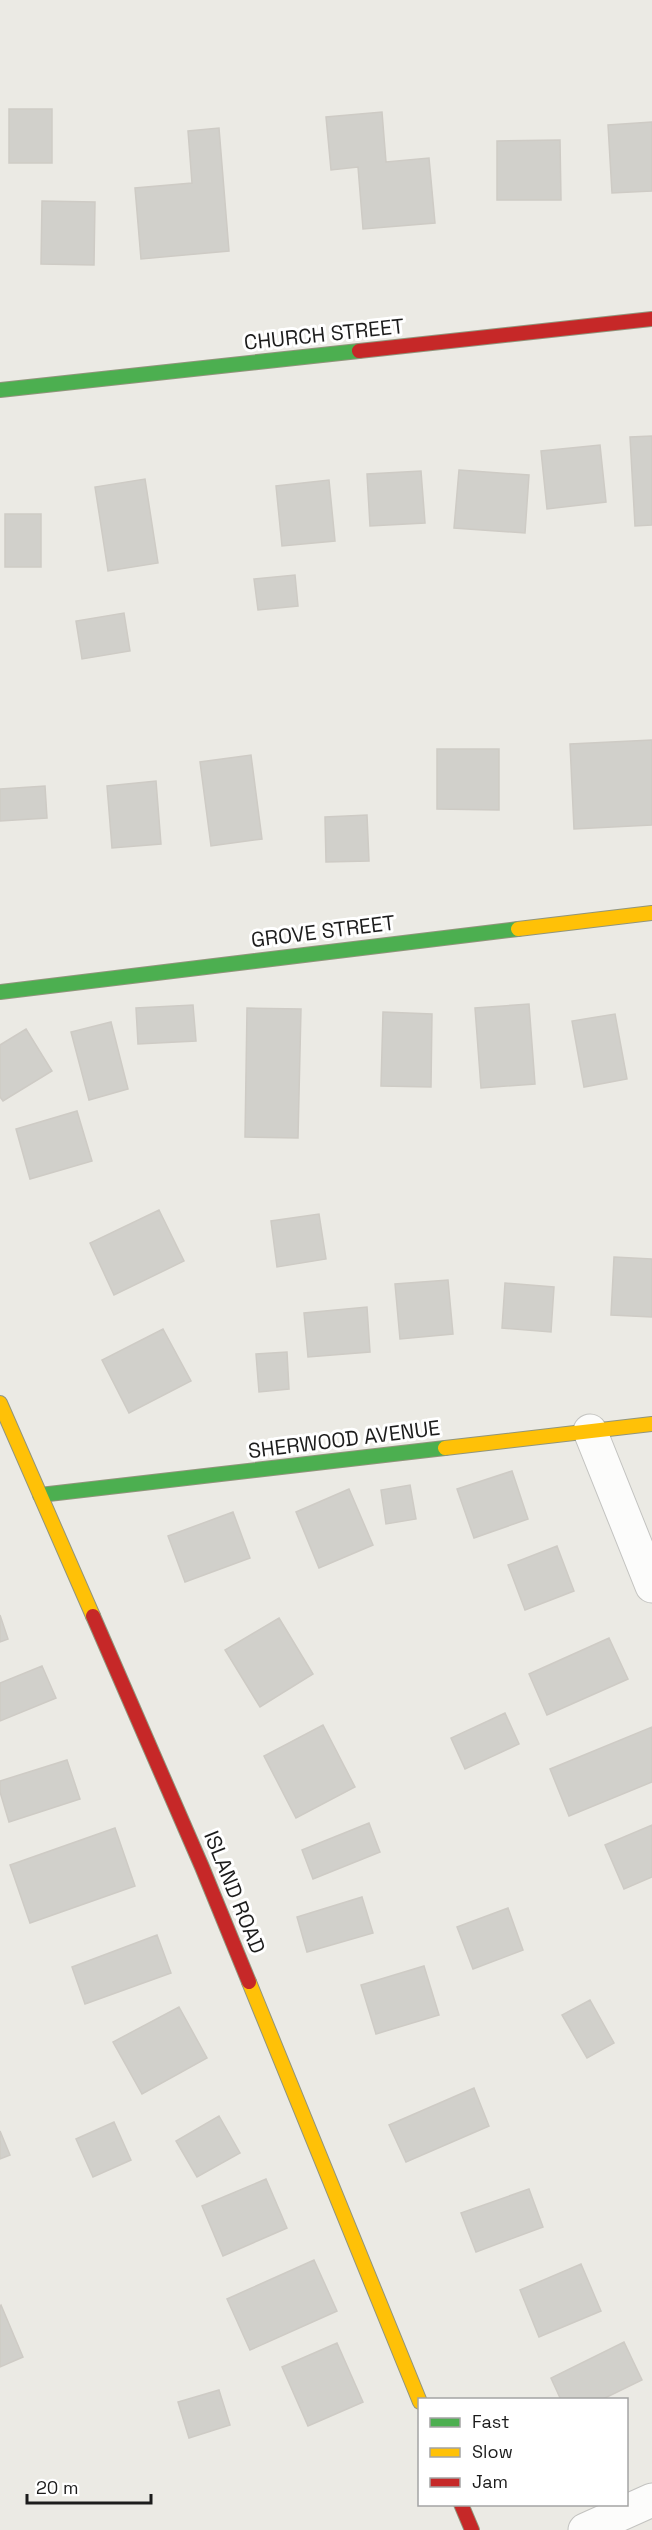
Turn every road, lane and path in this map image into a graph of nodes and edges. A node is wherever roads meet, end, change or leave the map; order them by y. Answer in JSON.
{"nodes":[{"id":1,"x":652,"y":319,"type":"edge"},
{"id":2,"x":0,"y":390,"type":"edge"},
{"id":3,"x":652,"y":913,"type":"edge"},
{"id":4,"x":0,"y":992,"type":"edge"},
{"id":5,"x":0,"y":1403,"type":"edge"},
{"id":6,"x":652,"y":1424,"type":"edge"},
{"id":7,"x":590,"y":1431,"type":"junction"},
{"id":8,"x":40,"y":1495,"type":"junction"},
{"id":9,"x":652,"y":1586,"type":"edge"},
{"id":10,"x":418,"y":2398,"type":"edge"},
{"id":11,"x":652,"y":2500,"type":"edge"},
{"id":12,"x":461,"y":2506,"type":"edge"},
{"id":13,"x":472,"y":2530,"type":"edge"},
{"id":14,"x":585,"y":2530,"type":"edge"}],
"edges":[{"from":1,"to":2,"type":"street","name":"CHURCH STREET"},
{"from":3,"to":4,"type":"street","name":"GROVE STREET"},
{"from":5,"to":8,"type":"street","name":"ISLAND ROAD"},
{"from":6,"to":7,"type":"street","name":"SHERWOOD AVENUE"},
{"from":7,"to":8,"type":"street","name":"SHERWOOD AVENUE"},
{"from":7,"to":9,"type":"street"},
{"from":8,"to":10,"type":"street","name":"ISLAND ROAD"},
{"from":11,"to":14,"type":"street"},
{"from":12,"to":13,"type":"street"}]}
